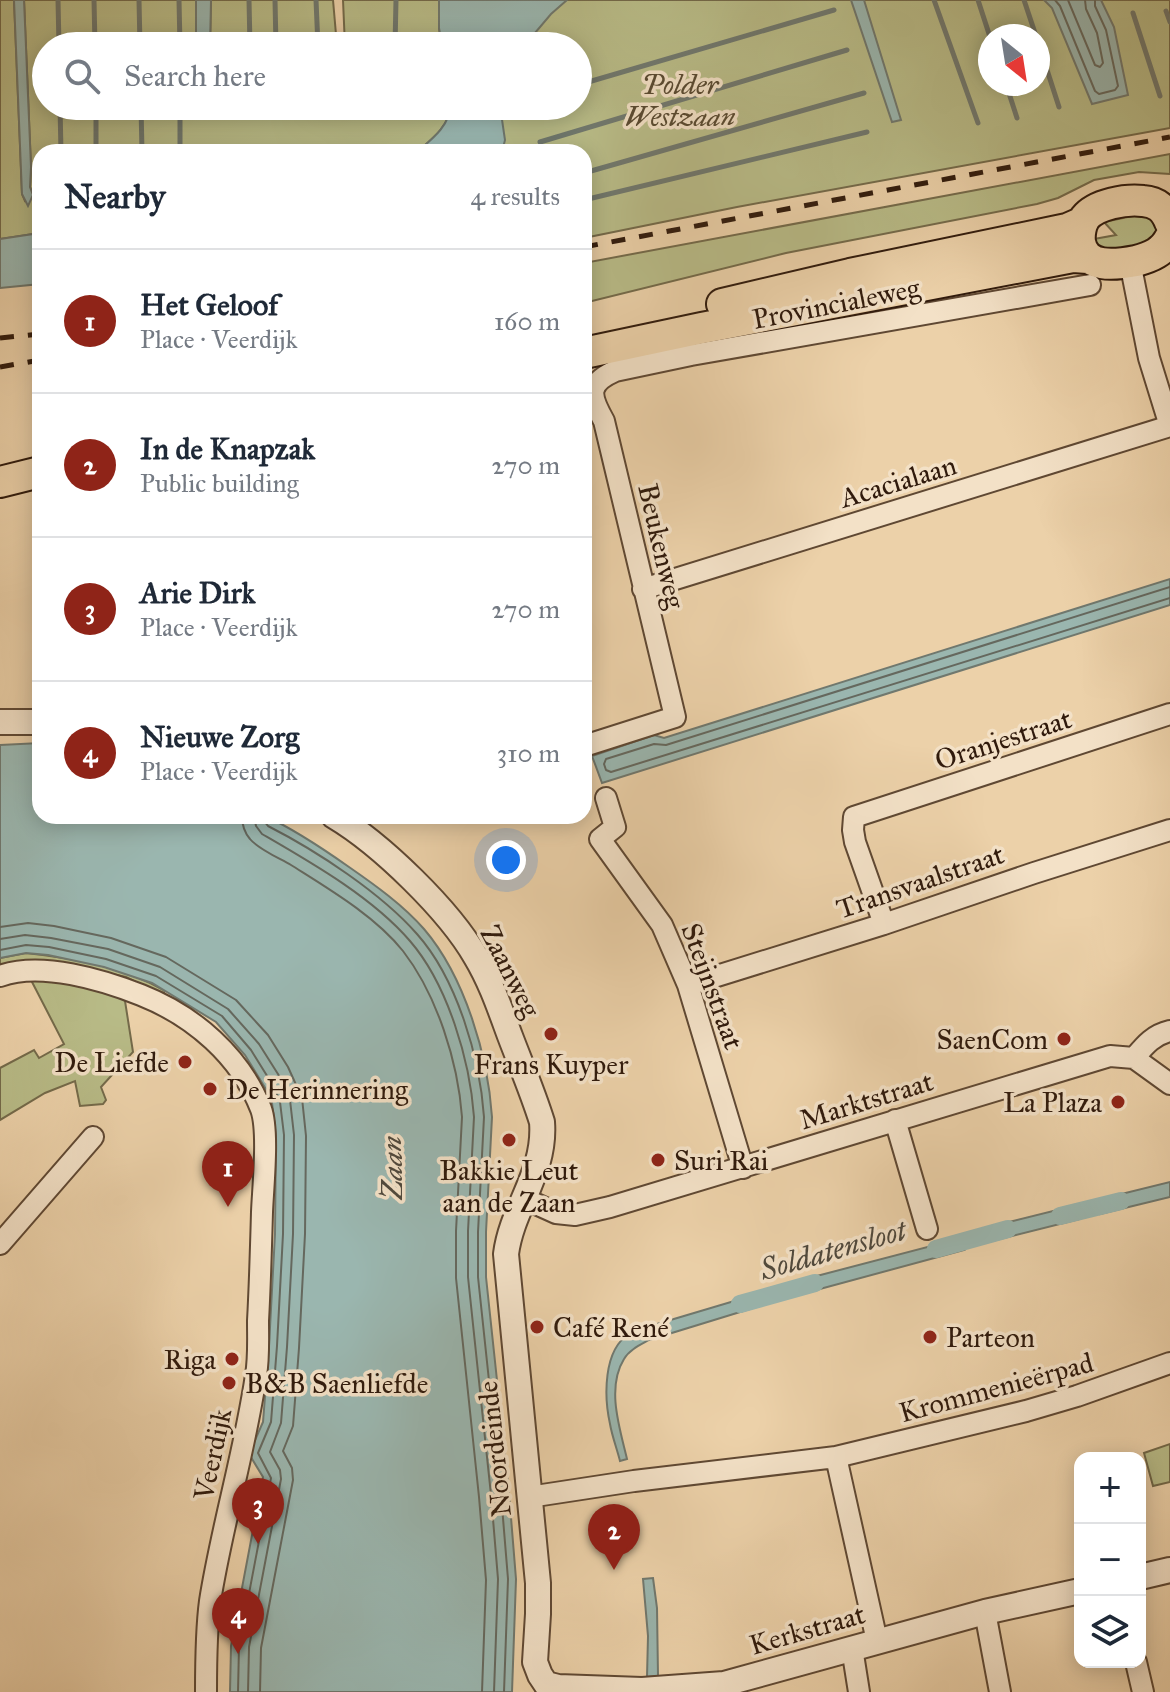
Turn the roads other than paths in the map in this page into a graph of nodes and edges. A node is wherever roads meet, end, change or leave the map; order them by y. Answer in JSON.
{"nodes":[{"id":1,"x":1083,"y":222,"type":"junction"},
{"id":2,"x":1168,"y":226,"type":"edge"},
{"id":3,"x":1130,"y":262,"type":"junction"},
{"id":4,"x":1020,"y":268,"type":"junction"},
{"id":5,"x":1089,"y":272,"type":"junction"},
{"id":6,"x":987,"y":303,"type":"junction"},
{"id":7,"x":592,"y":337,"type":"edge"},
{"id":8,"x":592,"y":351,"type":"edge"},
{"id":9,"x":592,"y":395,"type":"edge"},
{"id":10,"x":592,"y":402,"type":"edge"},
{"id":11,"x":1170,"y":426,"type":"edge"},
{"id":12,"x":32,"y":475,"type":"edge"},
{"id":13,"x":0,"y":482,"type":"edge"},
{"id":14,"x":32,"y":493,"type":"edge"},
{"id":15,"x":0,"y":499,"type":"edge"},
{"id":16,"x":643,"y":589,"type":"junction"},
{"id":17,"x":1170,"y":714,"type":"edge"},
{"id":18,"x":0,"y":722,"type":"edge"},
{"id":19,"x":32,"y":722,"type":"edge"},
{"id":20,"x":592,"y":743,"type":"edge"},
{"id":21,"x":606,"y":798,"type":"dead end"},
{"id":22,"x":345,"y":824,"type":"edge"},
{"id":23,"x":1170,"y":830,"type":"edge"},
{"id":24,"x":884,"y":924,"type":"junction"},
{"id":25,"x":0,"y":976,"type":"edge"},
{"id":26,"x":688,"y":985,"type":"junction"},
{"id":27,"x":1170,"y":1031,"type":"edge"},
{"id":28,"x":1134,"y":1058,"type":"junction"},
{"id":29,"x":1170,"y":1084,"type":"edge"},
{"id":30,"x":895,"y":1120,"type":"junction"},
{"id":31,"x":93,"y":1137,"type":"dead end"},
{"id":32,"x":743,"y":1168,"type":"junction"},
{"id":33,"x":525,"y":1199,"type":"junction"},
{"id":34,"x":927,"y":1229,"type":"dead end"},
{"id":35,"x":0,"y":1244,"type":"edge"},
{"id":36,"x":1170,"y":1363,"type":"edge"},
{"id":37,"x":836,"y":1457,"type":"junction"},
{"id":38,"x":529,"y":1497,"type":"junction"},
{"id":39,"x":1170,"y":1570,"type":"edge"},
{"id":40,"x":1146,"y":1576,"type":"edge"},
{"id":41,"x":1074,"y":1592,"type":"edge"},
{"id":42,"x":985,"y":1612,"type":"junction"},
{"id":43,"x":877,"y":1641,"type":"junction"},
{"id":44,"x":852,"y":1648,"type":"junction"},
{"id":45,"x":1137,"y":1668,"type":"edge"},
{"id":46,"x":545,"y":1688,"type":"edge"},
{"id":47,"x":206,"y":1692,"type":"edge"},
{"id":48,"x":859,"y":1692,"type":"edge"},
{"id":49,"x":1000,"y":1692,"type":"edge"},
{"id":50,"x":1143,"y":1692,"type":"edge"}],
"edges":[{"from":1,"to":2,"type":"main road","name":"Provincialeweg"},
{"from":1,"to":5,"type":"main road"},
{"from":1,"to":7,"type":"main road","name":"Provincialeweg"},
{"from":2,"to":3,"type":"main road"},
{"from":3,"to":5,"type":"main road","name":"Provincialeweg"},
{"from":3,"to":11,"type":"street"},
{"from":4,"to":5,"type":"main road","name":"Provincialeweg"},
{"from":4,"to":6,"type":"street"},
{"from":4,"to":8,"type":"main road","name":"Provincialeweg"},
{"from":5,"to":6,"type":"street"},
{"from":6,"to":9,"type":"street"},
{"from":10,"to":16,"type":"street","name":"Beukenweg"},
{"from":11,"to":16,"type":"street","name":"Acacialaan"},
{"from":12,"to":13,"type":"main road"},
{"from":14,"to":15,"type":"main road"},
{"from":16,"to":20,"type":"street","name":"Beukenweg"},
{"from":17,"to":24,"type":"street","name":"Oranjestraat"},
{"from":18,"to":19,"type":"street"},
{"from":21,"to":26,"type":"street","name":"Steijnstraat"},
{"from":22,"to":33,"type":"street","name":"Zaanweg"},
{"from":23,"to":24,"type":"street","name":"Transvaalstraat"},
{"from":24,"to":26,"type":"street","name":"Transvaalstraat"},
{"from":25,"to":47,"type":"street","name":"Veerdijk"},
{"from":26,"to":32,"type":"street","name":"Steijnstraat"},
{"from":27,"to":28,"type":"street"},
{"from":28,"to":29,"type":"street"},
{"from":28,"to":30,"type":"street","name":"Marktstraat"},
{"from":30,"to":32,"type":"street","name":"Marktstraat"},
{"from":30,"to":34,"type":"street"},
{"from":31,"to":35,"type":"street"},
{"from":32,"to":33,"type":"street","name":"Marktstraat"},
{"from":33,"to":38,"type":"street","name":"Noordeinde"},
{"from":36,"to":37,"type":"street","name":"Krommenieërpad"},
{"from":37,"to":38,"type":"street","name":"Krommenieërpad"},
{"from":37,"to":43,"type":"street"},
{"from":38,"to":46,"type":"street","name":"Noordeinde"},
{"from":39,"to":40,"type":"street"},
{"from":41,"to":42,"type":"street","name":"Kerkstraat"},
{"from":42,"to":43,"type":"street","name":"Kerkstraat"},
{"from":42,"to":49,"type":"street"},
{"from":43,"to":44,"type":"street","name":"Kerkstraat"},
{"from":44,"to":46,"type":"street","name":"Kerkstraat"},
{"from":44,"to":48,"type":"street"},
{"from":45,"to":50,"type":"street"}]}
